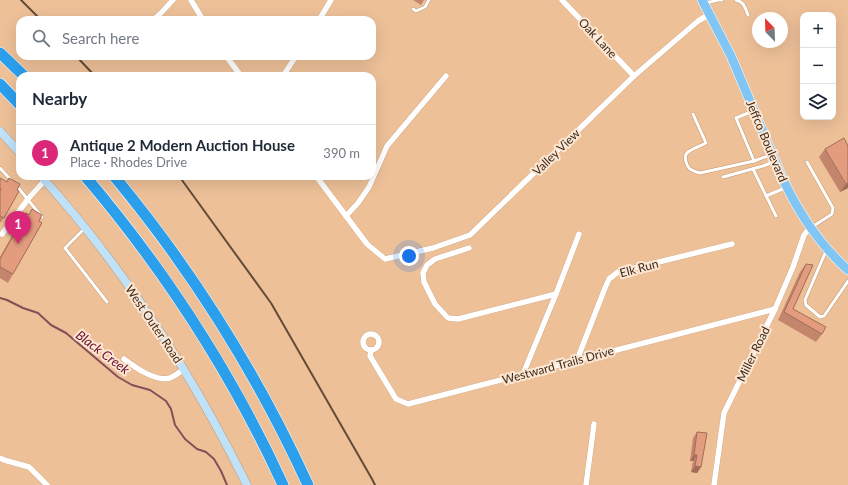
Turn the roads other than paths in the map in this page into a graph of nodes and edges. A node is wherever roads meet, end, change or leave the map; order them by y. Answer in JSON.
{"nodes":[{"id":1,"x":173,"y":0,"type":"edge"},
{"id":2,"x":191,"y":0,"type":"edge"},
{"id":3,"x":331,"y":0,"type":"edge"},
{"id":4,"x":429,"y":0,"type":"edge"},
{"id":5,"x":562,"y":0,"type":"edge"},
{"id":6,"x":722,"y":0,"type":"edge"},
{"id":7,"x":736,"y":0,"type":"edge"},
{"id":8,"x":703,"y":2,"type":"edge"},
{"id":9,"x":413,"y":9,"type":"dead end"},
{"id":10,"x":710,"y":14,"type":"junction"},
{"id":11,"x":748,"y":15,"type":"dead end"},
{"id":12,"x":158,"y":16,"type":"edge"},
{"id":13,"x":200,"y":16,"type":"edge"},
{"id":14,"x":321,"y":16,"type":"edge"},
{"id":15,"x":0,"y":53,"type":"edge"},
{"id":16,"x":229,"y":60,"type":"edge"},
{"id":17,"x":293,"y":60,"type":"edge"},
{"id":18,"x":20,"y":72,"type":"edge"},
{"id":19,"x":238,"y":72,"type":"edge"},
{"id":20,"x":286,"y":72,"type":"edge"},
{"id":21,"x":446,"y":76,"type":"dead end"},
{"id":22,"x":634,"y":76,"type":"junction"},
{"id":23,"x":0,"y":84,"type":"edge"},
{"id":24,"x":16,"y":100,"type":"edge"},
{"id":25,"x":754,"y":110,"type":"junction"},
{"id":26,"x":693,"y":114,"type":"dead end"},
{"id":27,"x":0,"y":131,"type":"edge"},
{"id":28,"x":16,"y":148,"type":"edge"},
{"id":29,"x":774,"y":158,"type":"junction"},
{"id":30,"x":754,"y":161,"type":"junction"},
{"id":31,"x":807,"y":162,"type":"dead end"},
{"id":32,"x":0,"y":168,"type":"edge"},
{"id":33,"x":753,"y":169,"type":"junction"},
{"id":34,"x":376,"y":171,"type":"edge"},
{"id":35,"x":723,"y":177,"type":"dead end"},
{"id":36,"x":42,"y":180,"type":"edge"},
{"id":37,"x":45,"y":180,"type":"edge"},
{"id":38,"x":88,"y":180,"type":"edge"},
{"id":39,"x":117,"y":180,"type":"edge"},
{"id":40,"x":319,"y":180,"type":"edge"},
{"id":41,"x":372,"y":180,"type":"edge"},
{"id":42,"x":786,"y":187,"type":"junction"},
{"id":43,"x":766,"y":196,"type":"junction"},
{"id":44,"x":28,"y":199,"type":"junction"},
{"id":45,"x":346,"y":216,"type":"junction"},
{"id":46,"x":776,"y":216,"type":"dead end"},
{"id":47,"x":42,"y":217,"type":"edge"},
{"id":48,"x":85,"y":228,"type":"junction"},
{"id":49,"x":810,"y":228,"type":"junction"},
{"id":50,"x":2,"y":234,"type":"dead end"},
{"id":51,"x":579,"y":234,"type":"dead end"},
{"id":52,"x":732,"y":244,"type":"dead end"},
{"id":53,"x":469,"y":248,"type":"dead end"},
{"id":54,"x":827,"y":249,"type":"junction"},
{"id":55,"x":848,"y":270,"type":"edge"},
{"id":56,"x":848,"y":281,"type":"edge"},
{"id":57,"x":556,"y":294,"type":"junction"},
{"id":58,"x":107,"y":302,"type":"dead end"},
{"id":59,"x":775,"y":309,"type":"junction"},
{"id":60,"x":371,"y":350,"type":"dead end"},
{"id":61,"x":124,"y":359,"type":"dead end"},
{"id":62,"x":577,"y":360,"type":"junction"},
{"id":63,"x":184,"y":369,"type":"junction"},
{"id":64,"x":523,"y":374,"type":"junction"},
{"id":65,"x":594,"y":424,"type":"dead end"},
{"id":66,"x":0,"y":458,"type":"edge"},
{"id":67,"x":48,"y":485,"type":"edge"},
{"id":68,"x":247,"y":485,"type":"edge"},
{"id":69,"x":283,"y":485,"type":"edge"},
{"id":70,"x":308,"y":485,"type":"edge"},
{"id":71,"x":586,"y":485,"type":"edge"},
{"id":72,"x":714,"y":485,"type":"edge"}],
"edges":[{"from":1,"to":12,"type":"street"},
{"from":2,"to":13,"type":"street"},
{"from":3,"to":14,"type":"street"},
{"from":4,"to":9,"type":"lane"},
{"from":5,"to":22,"type":"street","name":"Oak Lane"},
{"from":6,"to":8,"type":"lane"},
{"from":7,"to":11,"type":"lane"},
{"from":8,"to":10,"type":"main road","name":"Jeffco Boulevard"},
{"from":10,"to":22,"type":"street","name":"Valley View"},
{"from":10,"to":25,"type":"main road","name":"Jeffco Boulevard"},
{"from":15,"to":18,"type":"highway"},
{"from":16,"to":19,"type":"street"},
{"from":17,"to":20,"type":"street"},
{"from":21,"to":34,"type":"street"},
{"from":22,"to":45,"type":"street","name":"Valley View"},
{"from":23,"to":24,"type":"highway"},
{"from":25,"to":29,"type":"main road","name":"Jeffco Boulevard"},
{"from":25,"to":30,"type":"lane"},
{"from":26,"to":30,"type":"lane"},
{"from":27,"to":28,"type":"street"},
{"from":29,"to":30,"type":"lane"},
{"from":29,"to":33,"type":"lane"},
{"from":29,"to":42,"type":"main road","name":"Jeffco Boulevard"},
{"from":31,"to":49,"type":"lane"},
{"from":32,"to":44,"type":"lane"},
{"from":33,"to":35,"type":"lane"},
{"from":33,"to":43,"type":"lane"},
{"from":36,"to":44,"type":"street"},
{"from":37,"to":48,"type":"street","name":"West Outer Road"},
{"from":38,"to":69,"type":"highway"},
{"from":39,"to":70,"type":"highway"},
{"from":40,"to":45,"type":"street"},
{"from":41,"to":45,"type":"street"},
{"from":42,"to":43,"type":"lane"},
{"from":42,"to":49,"type":"main road","name":"Jeffco Boulevard"},
{"from":43,"to":46,"type":"lane"},
{"from":44,"to":47,"type":"lane"},
{"from":44,"to":50,"type":"street"},
{"from":48,"to":58,"type":"lane"},
{"from":48,"to":63,"type":"street","name":"West Outer Road"},
{"from":49,"to":54,"type":"main road","name":"Jeffco Boulevard"},
{"from":49,"to":59,"type":"street","name":"Miller Road"},
{"from":51,"to":57,"type":"street"},
{"from":52,"to":62,"type":"street","name":"Elk Run"},
{"from":53,"to":57,"type":"street"},
{"from":54,"to":55,"type":"main road","name":"Jeffco Boulevard"},
{"from":54,"to":56,"type":"lane"},
{"from":57,"to":64,"type":"street"},
{"from":59,"to":62,"type":"street","name":"Westward Trails Drive"},
{"from":59,"to":72,"type":"street","name":"Miller Road"},
{"from":60,"to":64,"type":"street","name":"Westward Trails Drive"},
{"from":61,"to":63,"type":"street"},
{"from":62,"to":64,"type":"street","name":"Westward Trails Drive"},
{"from":63,"to":68,"type":"street","name":"West Outer Road"},
{"from":65,"to":71,"type":"street"},
{"from":66,"to":67,"type":"street"}]}
